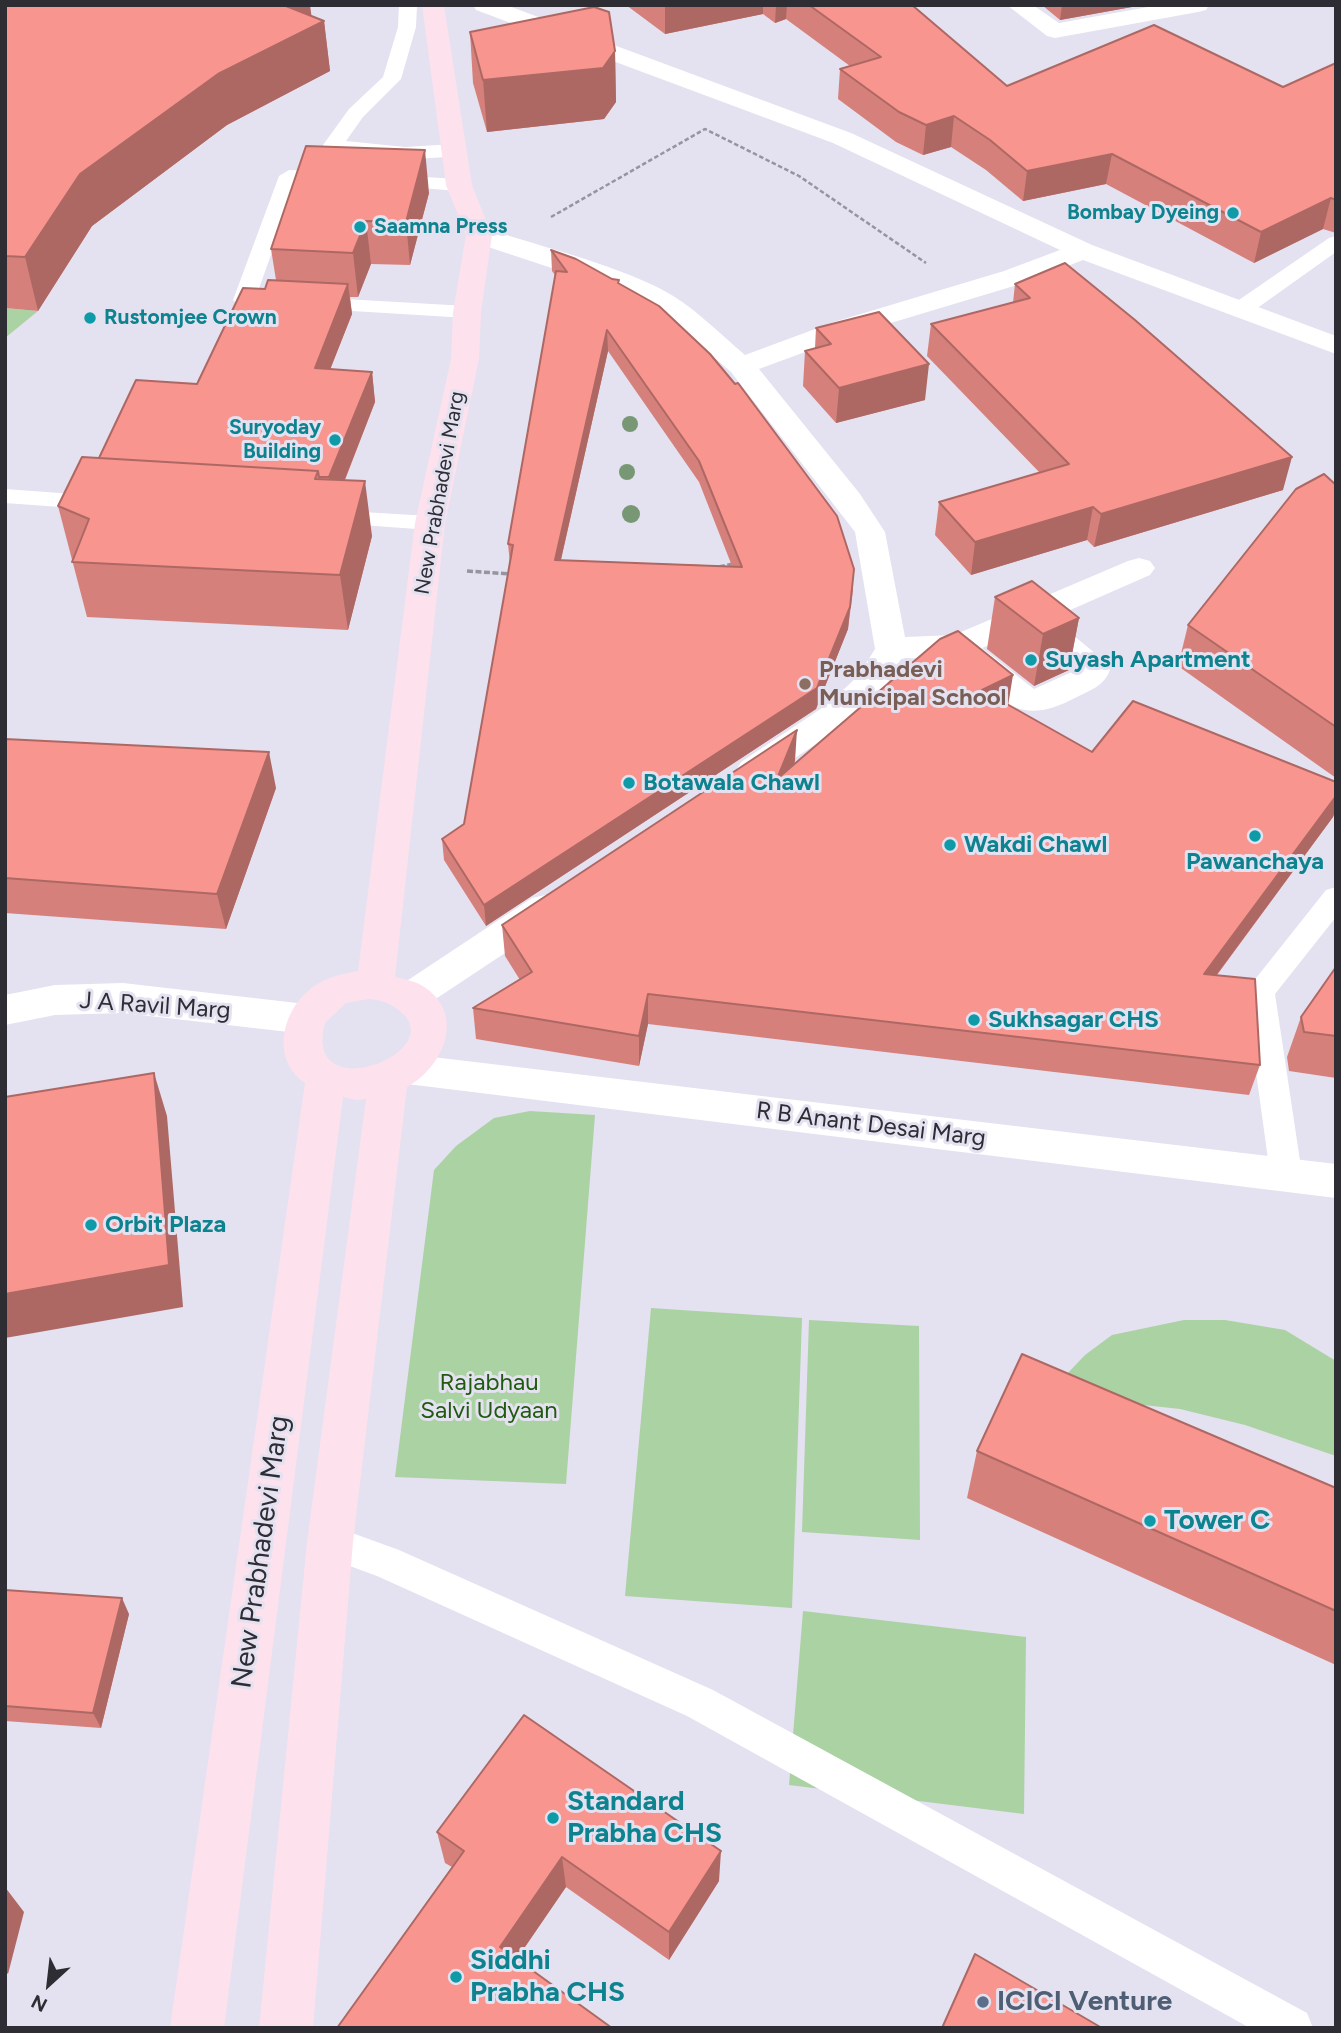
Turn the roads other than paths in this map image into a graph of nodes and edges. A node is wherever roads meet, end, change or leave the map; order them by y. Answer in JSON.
{"nodes":[{"id":1,"x":408,"y":5,"type":"edge"},
{"id":2,"x":433,"y":5,"type":"edge"},
{"id":3,"x":484,"y":5,"type":"edge"},
{"id":4,"x":1018,"y":5,"type":"edge"},
{"id":5,"x":1198,"y":5,"type":"edge"},
{"id":6,"x":454,"y":150,"type":"junction"},
{"id":7,"x":459,"y":185,"type":"junction"},
{"id":8,"x":479,"y":235,"type":"junction"},
{"id":9,"x":1336,"y":242,"type":"edge"},
{"id":10,"x":1083,"y":251,"type":"junction"},
{"id":11,"x":1241,"y":309,"type":"junction"},
{"id":12,"x":467,"y":312,"type":"junction"},
{"id":13,"x":1336,"y":346,"type":"edge"},
{"id":14,"x":741,"y":366,"type":"junction"},
{"id":15,"x":5,"y":496,"type":"edge"},
{"id":16,"x":130,"y":504,"type":"edge"},
{"id":17,"x":311,"y":516,"type":"edge"},
{"id":18,"x":430,"y":523,"type":"junction"},
{"id":19,"x":1139,"y":568,"type":"dead end"},
{"id":20,"x":1028,"y":617,"type":"junction"},
{"id":21,"x":957,"y":645,"type":"junction"},
{"id":22,"x":891,"y":649,"type":"junction"},
{"id":23,"x":725,"y":788,"type":"edge"},
{"id":24,"x":564,"y":895,"type":"edge"},
{"id":25,"x":1336,"y":897,"type":"edge"},
{"id":26,"x":375,"y":985,"type":"junction"},
{"id":27,"x":412,"y":996,"type":"junction"},
{"id":28,"x":5,"y":1010,"type":"edge"},
{"id":29,"x":306,"y":1018,"type":"junction"},
{"id":30,"x":398,"y":1074,"type":"junction"},
{"id":31,"x":326,"y":1076,"type":"junction"},
{"id":32,"x":1286,"y":1174,"type":"junction"},
{"id":33,"x":1336,"y":1181,"type":"edge"},
{"id":34,"x":330,"y":1542,"type":"junction"},
{"id":35,"x":197,"y":2028,"type":"edge"},
{"id":36,"x":286,"y":2028,"type":"edge"},
{"id":37,"x":1292,"y":2028,"type":"edge"}],
"edges":[{"from":1,"to":6,"type":"lane"},
{"from":2,"to":6,"type":"main road"},
{"from":3,"to":10,"type":"street"},
{"from":4,"to":5,"type":"street"},
{"from":6,"to":7,"type":"main road"},
{"from":7,"to":8,"type":"main road"},
{"from":7,"to":12,"type":"lane"},
{"from":8,"to":12,"type":"main road","name":"New Prabhadevi Marg"},
{"from":8,"to":14,"type":"street"},
{"from":9,"to":11,"type":"lane"},
{"from":10,"to":11,"type":"street"},
{"from":10,"to":14,"type":"street"},
{"from":11,"to":13,"type":"street"},
{"from":12,"to":18,"type":"main road","name":"New Prabhadevi Marg"},
{"from":14,"to":22,"type":"street"},
{"from":15,"to":16,"type":"lane"},
{"from":17,"to":18,"type":"lane"},
{"from":18,"to":26,"type":"main road","name":"New Prabhadevi Marg"},
{"from":19,"to":20,"type":"street"},
{"from":20,"to":21,"type":"street"},
{"from":20,"to":21,"type":"street"},
{"from":21,"to":22,"type":"street"},
{"from":22,"to":23,"type":"street"},
{"from":24,"to":27,"type":"street"},
{"from":25,"to":32,"type":"lane"},
{"from":26,"to":27,"type":"main road"},
{"from":26,"to":29,"type":"main road"},
{"from":27,"to":30,"type":"main road"},
{"from":28,"to":29,"type":"street","name":"J A Ravil Marg"},
{"from":29,"to":31,"type":"main road"},
{"from":30,"to":31,"type":"main road"},
{"from":30,"to":32,"type":"street","name":"R B Anant Desai Marg"},
{"from":30,"to":34,"type":"main road"},
{"from":31,"to":35,"type":"main road","name":"New Prabhadevi Marg"},
{"from":32,"to":33,"type":"street","name":"R B Anant Desai Marg"},
{"from":34,"to":36,"type":"main road"},
{"from":34,"to":37,"type":"lane"}]}
